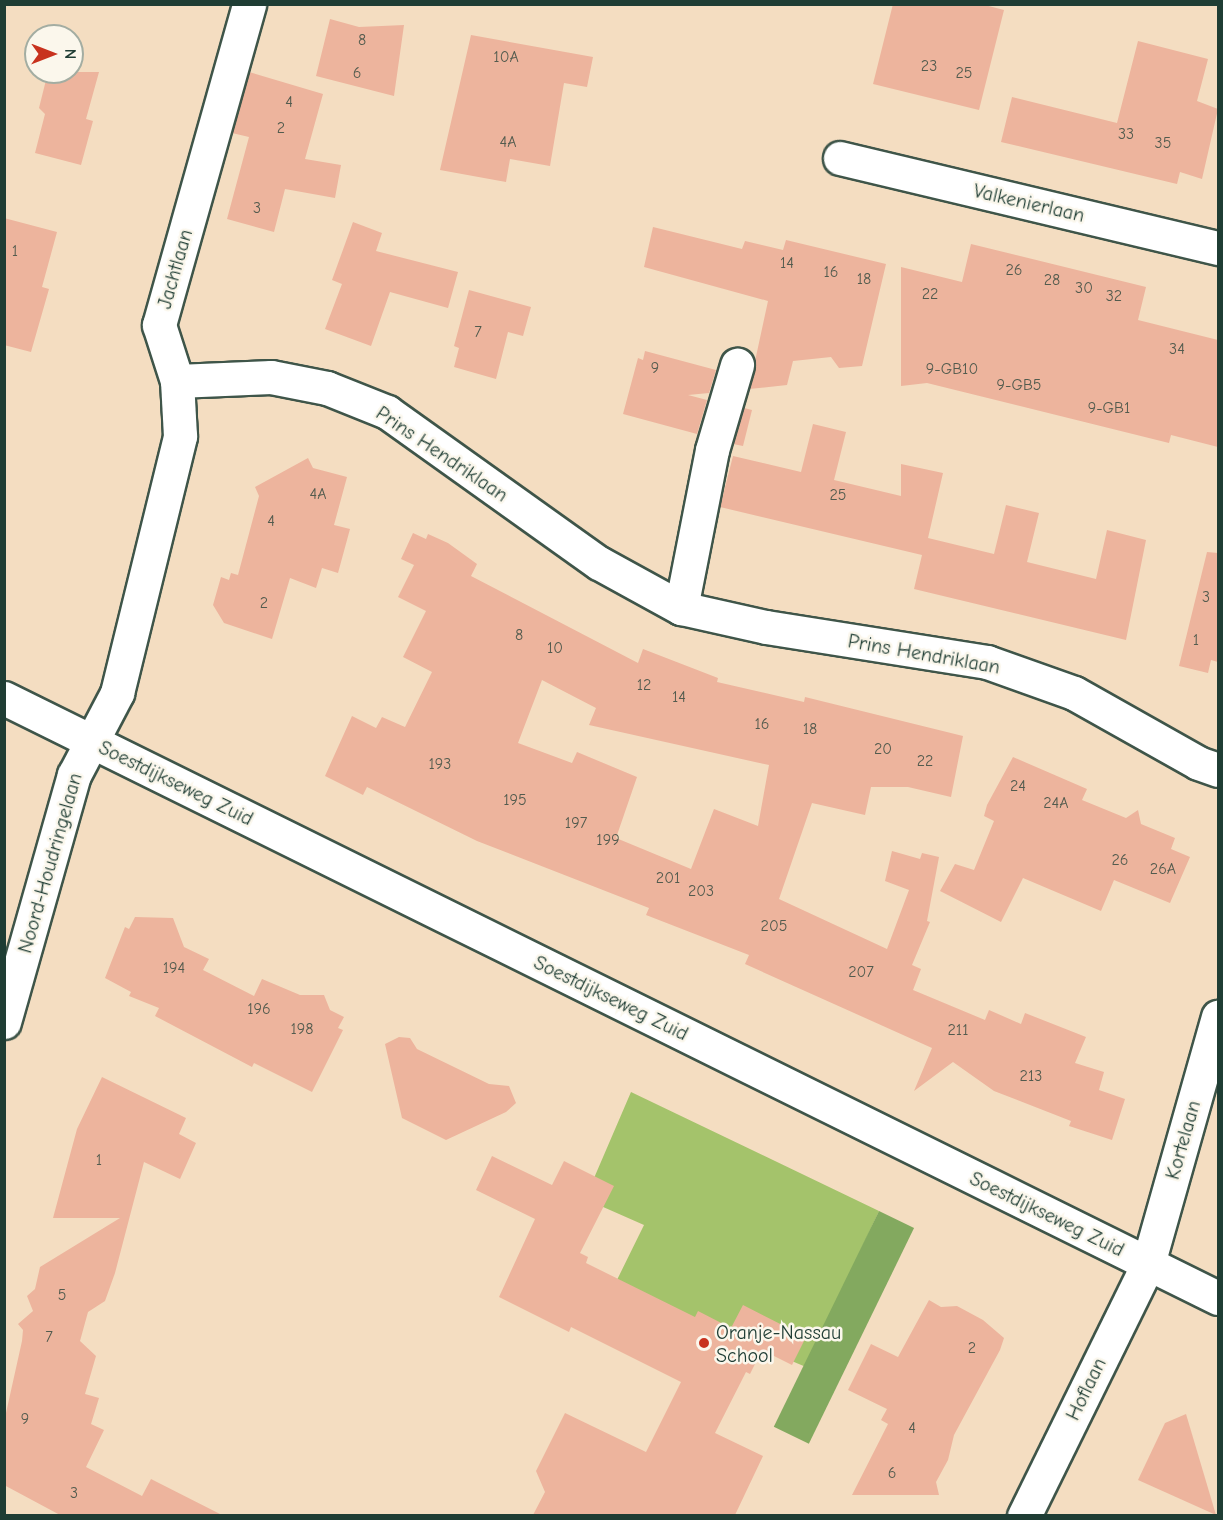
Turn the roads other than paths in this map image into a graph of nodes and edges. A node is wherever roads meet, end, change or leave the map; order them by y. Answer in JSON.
{"nodes":[{"id":1,"x":249,"y":4,"type":"edge"},
{"id":2,"x":840,"y":158,"type":"dead end"},
{"id":3,"x":1218,"y":248,"type":"edge"},
{"id":4,"x":737,"y":365,"type":"dead end"},
{"id":5,"x":177,"y":381,"type":"junction"},
{"id":6,"x":681,"y":608,"type":"junction"},
{"id":7,"x":4,"y":698,"type":"edge"},
{"id":8,"x":91,"y":741,"type":"junction"},
{"id":9,"x":1218,"y":770,"type":"edge"},
{"id":10,"x":1218,"y":1017,"type":"edge"},
{"id":11,"x":4,"y":1022,"type":"edge"},
{"id":12,"x":1148,"y":1264,"type":"junction"},
{"id":13,"x":1218,"y":1298,"type":"edge"},
{"id":14,"x":1024,"y":1515,"type":"edge"}],
"edges":[{"from":1,"to":5,"type":"street","name":"Jachtlaan"},
{"from":2,"to":3,"type":"street","name":"Valkenierlaan"},
{"from":4,"to":6,"type":"street"},
{"from":5,"to":6,"type":"street","name":"Prins Hendriklaan"},
{"from":5,"to":8,"type":"street","name":"Jachtlaan"},
{"from":6,"to":9,"type":"street","name":"Prins Hendriklaan"},
{"from":7,"to":8,"type":"street","name":"Soestdijkseweg Zuid"},
{"from":8,"to":11,"type":"street","name":"Noord-Houdringelaan"},
{"from":8,"to":12,"type":"street","name":"Soestdijkseweg Zuid"},
{"from":10,"to":12,"type":"street","name":"Kortelaan"},
{"from":12,"to":13,"type":"street","name":"Soestdijkseweg Zuid"},
{"from":12,"to":14,"type":"street","name":"Hoflaan"}]}
